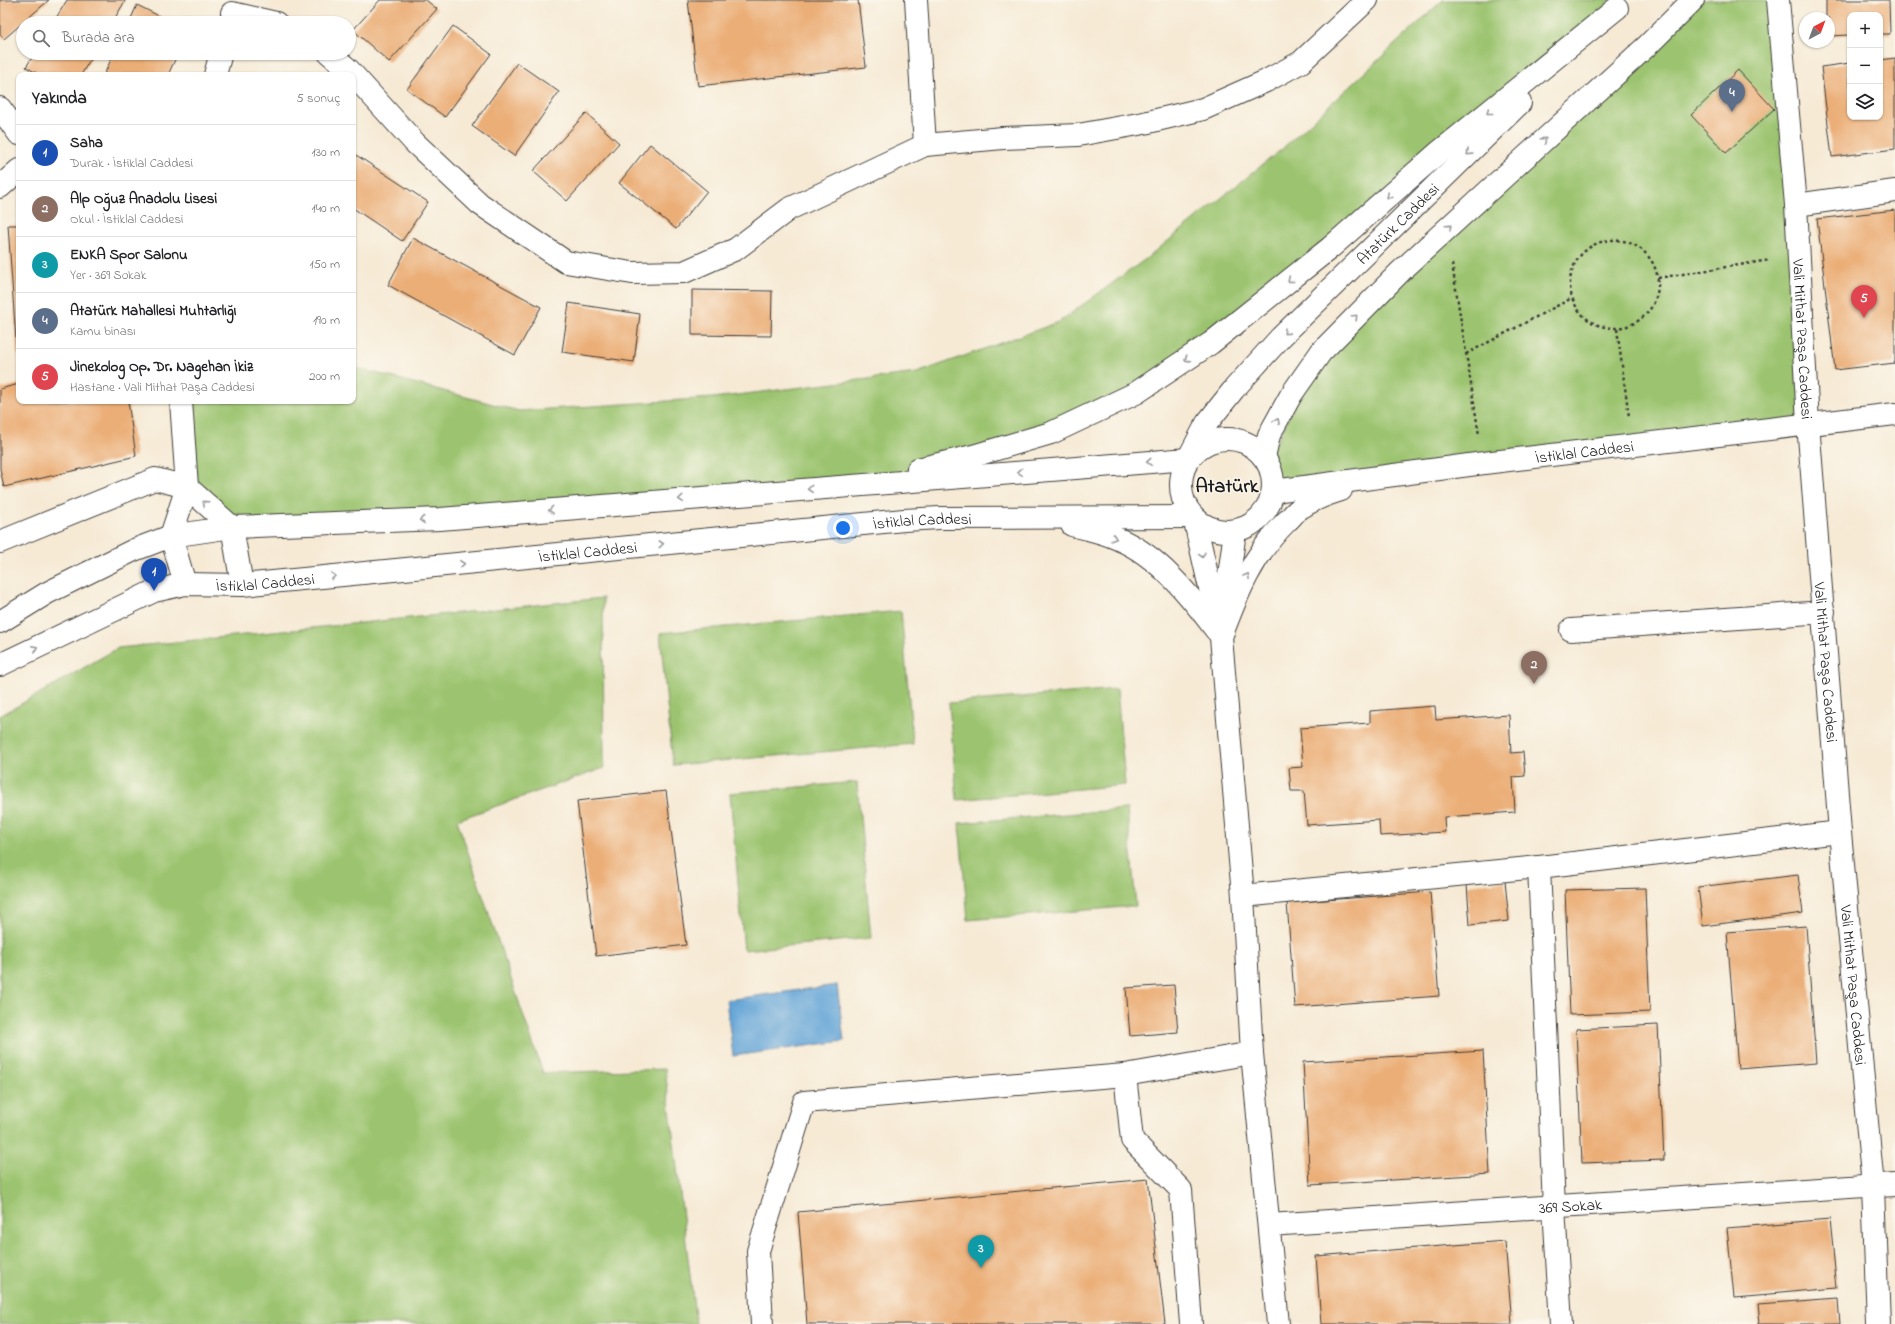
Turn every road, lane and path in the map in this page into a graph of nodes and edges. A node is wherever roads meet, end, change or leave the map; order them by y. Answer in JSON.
{"nodes":[{"id":1,"x":916,"y":0,"type":"edge"},
{"id":2,"x":1367,"y":0,"type":"edge"},
{"id":3,"x":1693,"y":0,"type":"edge"},
{"id":4,"x":1778,"y":0,"type":"edge"},
{"id":5,"x":1620,"y":4,"type":"edge"},
{"id":6,"x":233,"y":12,"type":"edge"},
{"id":7,"x":249,"y":16,"type":"edge"},
{"id":8,"x":219,"y":60,"type":"edge"},
{"id":9,"x":337,"y":60,"type":"edge"},
{"id":10,"x":216,"y":72,"type":"edge"},
{"id":11,"x":351,"y":72,"type":"edge"},
{"id":12,"x":356,"y":78,"type":"edge"},
{"id":13,"x":0,"y":108,"type":"edge"},
{"id":14,"x":16,"y":130,"type":"edge"},
{"id":15,"x":925,"y":145,"type":"junction"},
{"id":16,"x":16,"y":173,"type":"edge"},
{"id":17,"x":0,"y":186,"type":"edge"},
{"id":18,"x":1895,"y":191,"type":"edge"},
{"id":19,"x":1796,"y":205,"type":"junction"},
{"id":20,"x":1446,"y":230,"type":"junction"},
{"id":21,"x":1798,"y":256,"type":"junction"},
{"id":22,"x":1658,"y":278,"type":"junction"},
{"id":23,"x":1572,"y":298,"type":"junction"},
{"id":24,"x":1617,"y":328,"type":"junction"},
{"id":25,"x":1466,"y":354,"type":"junction"},
{"id":26,"x":181,"y":404,"type":"edge"},
{"id":27,"x":1895,"y":414,"type":"edge"},
{"id":28,"x":1808,"y":423,"type":"junction"},
{"id":29,"x":1633,"y":445,"type":"junction"},
{"id":30,"x":1264,"y":457,"type":"junction"},
{"id":31,"x":1188,"y":459,"type":"junction"},
{"id":32,"x":1484,"y":463,"type":"junction"},
{"id":33,"x":1380,"y":476,"type":"junction"},
{"id":34,"x":849,"y":485,"type":"junction"},
{"id":35,"x":187,"y":487,"type":"junction"},
{"id":36,"x":1274,"y":491,"type":"junction"},
{"id":37,"x":1194,"y":517,"type":"junction"},
{"id":38,"x":1050,"y":518,"type":"junction"},
{"id":39,"x":232,"y":527,"type":"junction"},
{"id":40,"x":1235,"y":531,"type":"junction"},
{"id":41,"x":171,"y":536,"type":"junction"},
{"id":42,"x":0,"y":542,"type":"edge"},
{"id":43,"x":185,"y":584,"type":"junction"},
{"id":44,"x":242,"y":584,"type":"junction"},
{"id":45,"x":1824,"y":612,"type":"junction"},
{"id":46,"x":0,"y":622,"type":"edge"},
{"id":47,"x":1571,"y":630,"type":"dead end"},
{"id":48,"x":1221,"y":637,"type":"junction"},
{"id":49,"x":0,"y":665,"type":"edge"},
{"id":50,"x":1840,"y":832,"type":"junction"},
{"id":51,"x":1539,"y":867,"type":"junction"},
{"id":52,"x":1243,"y":896,"type":"junction"},
{"id":53,"x":1252,"y":1053,"type":"junction"},
{"id":54,"x":1125,"y":1075,"type":"junction"},
{"id":55,"x":1895,"y":1184,"type":"edge"},
{"id":56,"x":1873,"y":1186,"type":"junction"},
{"id":57,"x":1554,"y":1207,"type":"junction"},
{"id":58,"x":1269,"y":1226,"type":"junction"},
{"id":59,"x":762,"y":1324,"type":"edge"},
{"id":60,"x":1191,"y":1324,"type":"edge"},
{"id":61,"x":1278,"y":1324,"type":"edge"},
{"id":62,"x":1561,"y":1324,"type":"edge"},
{"id":63,"x":1878,"y":1324,"type":"edge"}],
"edges":[{"from":1,"to":15,"type":"street"},
{"from":2,"to":15,"type":"street"},
{"from":20,"to":3,"type":"street","one_way":true},
{"from":4,"to":19,"type":"street","name":"Vali Mithat Paşa Caddesi"},
{"from":5,"to":31,"type":"street","name":"Atatürk Caddesi","one_way":true},
{"from":5,"to":34,"type":"street","one_way":true},
{"from":6,"to":7,"type":"street"},
{"from":8,"to":10,"type":"street"},
{"from":9,"to":11,"type":"street"},
{"from":12,"to":15,"type":"street"},
{"from":13,"to":14,"type":"street"},
{"from":16,"to":17,"type":"street"},
{"from":18,"to":19,"type":"street"},
{"from":19,"to":21,"type":"street","name":"Vali Mithat Paşa Caddesi"},
{"from":20,"to":25,"type":"path"},
{"from":30,"to":20,"type":"street","one_way":true},
{"from":21,"to":22,"type":"path"},
{"from":21,"to":28,"type":"street","name":"Vali Mithat Paşa Caddesi"},
{"from":22,"to":23,"type":"path"},
{"from":22,"to":24,"type":"path"},
{"from":23,"to":24,"type":"path"},
{"from":23,"to":25,"type":"path"},
{"from":24,"to":29,"type":"path"},
{"from":25,"to":32,"type":"path"},
{"from":26,"to":35,"type":"street"},
{"from":27,"to":28,"type":"street","name":"İstiklal Caddesi"},
{"from":28,"to":29,"type":"street","name":"İstiklal Caddesi"},
{"from":28,"to":45,"type":"street","name":"Vali Mithat Paşa Caddesi"},
{"from":29,"to":32,"type":"street","name":"İstiklal Caddesi"},
{"from":30,"to":31,"type":"street"},
{"from":30,"to":36,"type":"street"},
{"from":31,"to":34,"type":"street","one_way":true},
{"from":31,"to":37,"type":"street"},
{"from":32,"to":33,"type":"street","name":"İstiklal Caddesi"},
{"from":33,"to":36,"type":"street","name":"İstiklal Caddesi"},
{"from":48,"to":33,"type":"street","one_way":true},
{"from":34,"to":39,"type":"street","one_way":true},
{"from":39,"to":35,"type":"street","one_way":true},
{"from":35,"to":41,"type":"street"},
{"from":35,"to":42,"type":"street"},
{"from":36,"to":40,"type":"street"},
{"from":37,"to":38,"type":"street","name":"İstiklal Caddesi"},
{"from":37,"to":40,"type":"street"},
{"from":37,"to":48,"type":"street","one_way":true},
{"from":44,"to":38,"type":"street","name":"İstiklal Caddesi","one_way":true},
{"from":38,"to":48,"type":"street","one_way":true},
{"from":39,"to":41,"type":"street"},
{"from":39,"to":44,"type":"street"},
{"from":40,"to":48,"type":"street"},
{"from":41,"to":43,"type":"street"},
{"from":41,"to":46,"type":"street"},
{"from":43,"to":44,"type":"street","name":"İstiklal Caddesi"},
{"from":49,"to":43,"type":"street","name":"İstiklal Caddesi","one_way":true},
{"from":45,"to":47,"type":"street"},
{"from":45,"to":50,"type":"street","name":"Vali Mithat Paşa Caddesi"},
{"from":48,"to":52,"type":"street"},
{"from":50,"to":51,"type":"street"},
{"from":50,"to":56,"type":"street","name":"Vali Mithat Paşa Caddesi"},
{"from":51,"to":52,"type":"street"},
{"from":51,"to":57,"type":"street"},
{"from":52,"to":53,"type":"street"},
{"from":53,"to":54,"type":"street"},
{"from":53,"to":58,"type":"street"},
{"from":54,"to":59,"type":"street"},
{"from":54,"to":60,"type":"street"},
{"from":55,"to":56,"type":"street","name":"369 Sokak"},
{"from":56,"to":57,"type":"street","name":"369 Sokak"},
{"from":56,"to":63,"type":"street","name":"Vali Mithat Paşa Caddesi"},
{"from":57,"to":58,"type":"street","name":"369 Sokak"},
{"from":57,"to":62,"type":"street"},
{"from":58,"to":61,"type":"street"}]}
